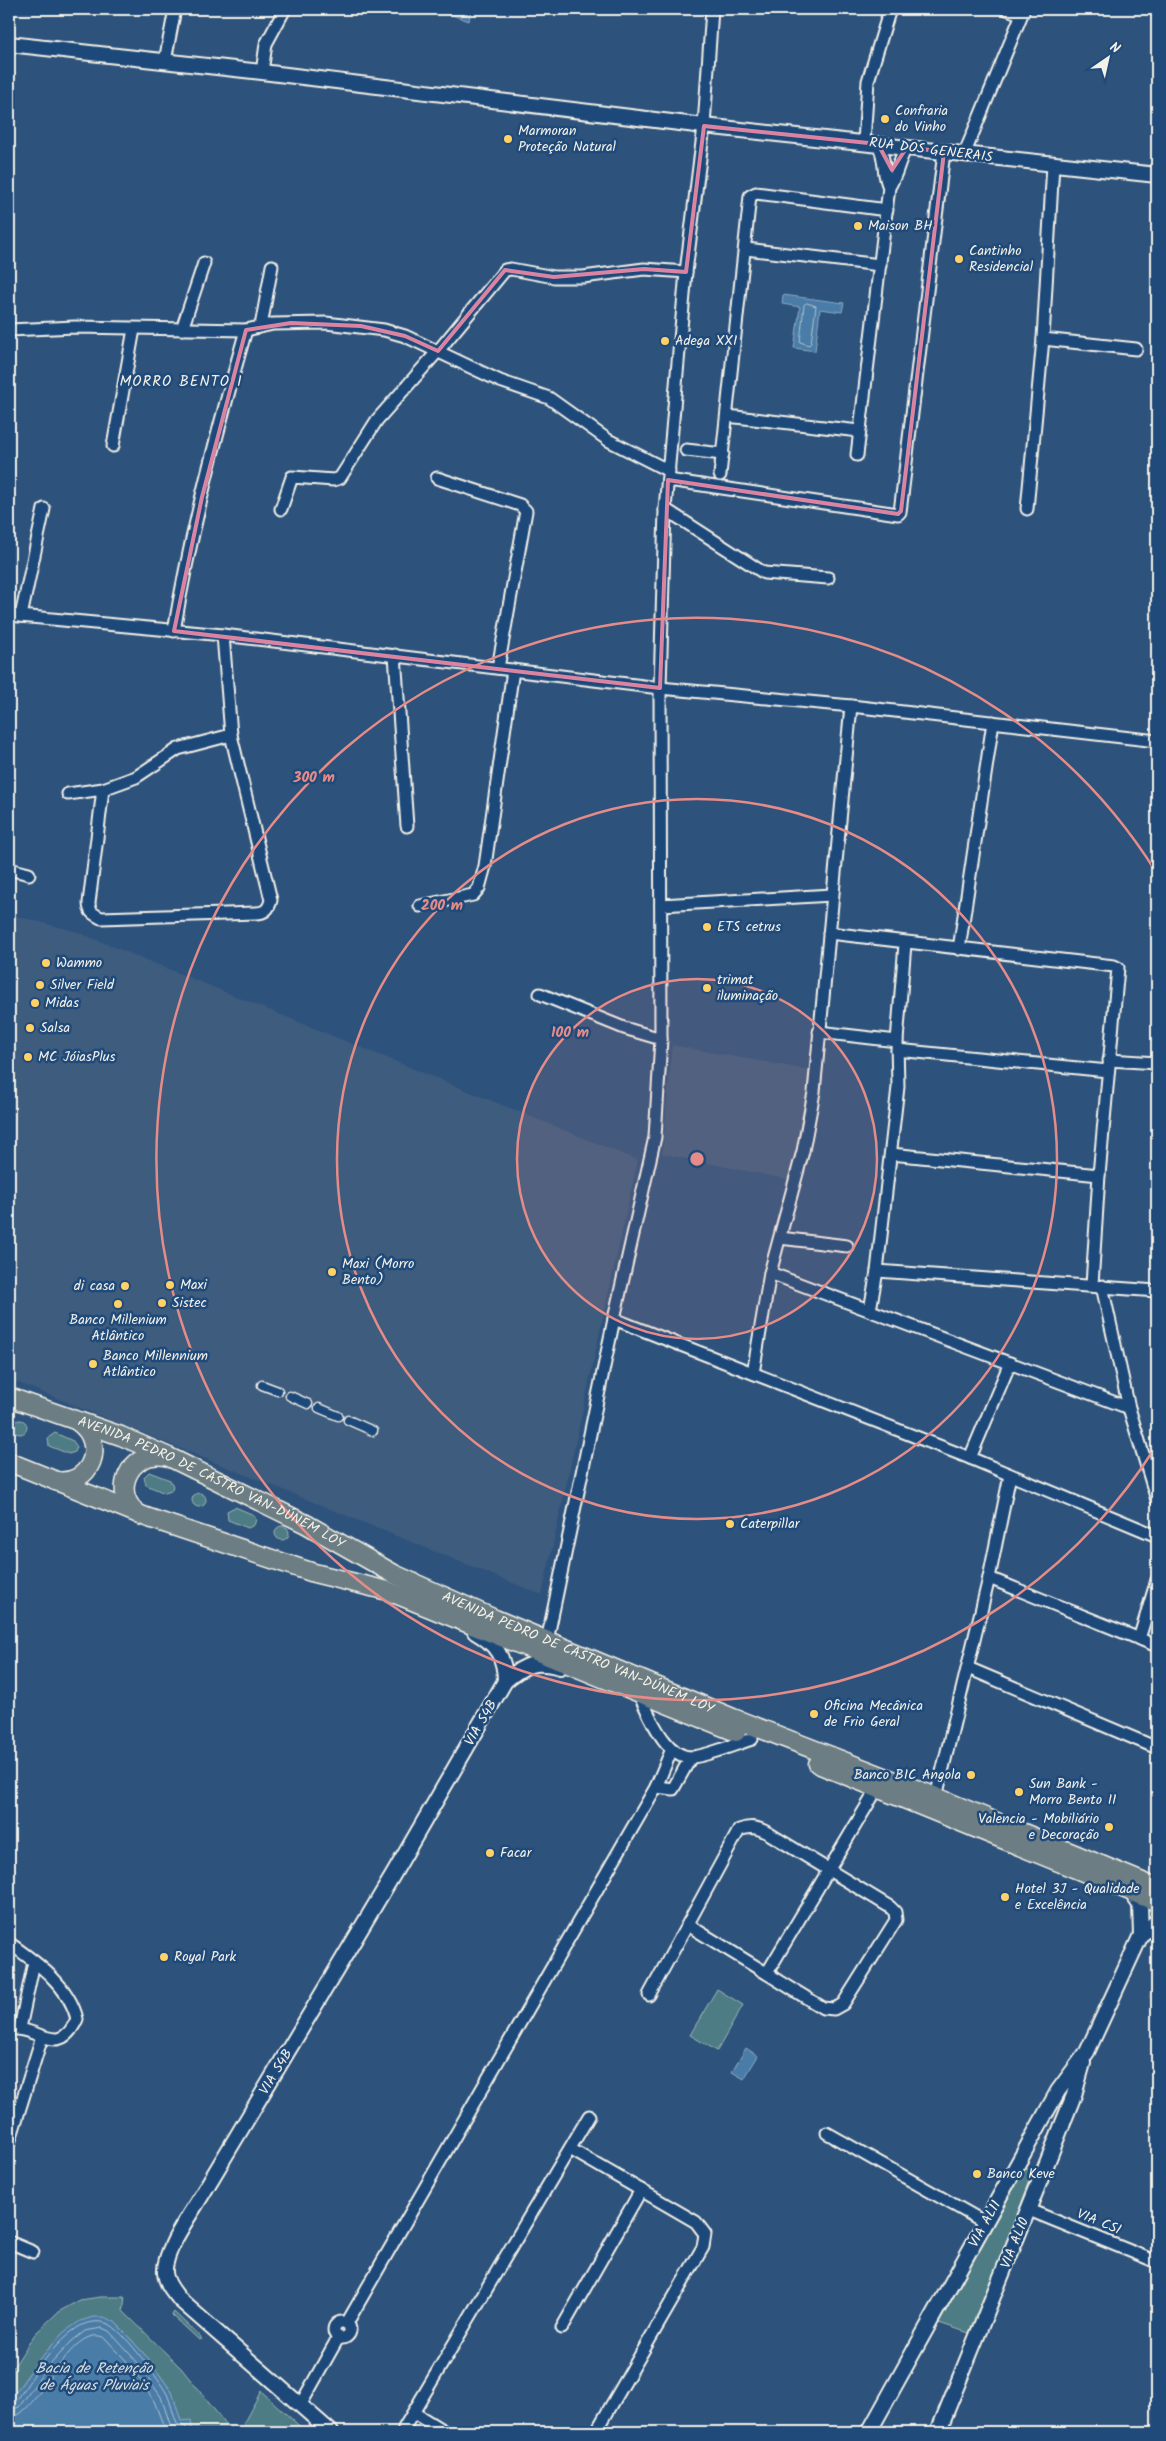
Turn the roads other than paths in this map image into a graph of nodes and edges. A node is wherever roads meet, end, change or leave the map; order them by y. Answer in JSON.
{"nodes":[{"id":1,"x":175,"y":9,"type":"edge"},
{"id":2,"x":285,"y":9,"type":"edge"},
{"id":3,"x":712,"y":9,"type":"edge"},
{"id":4,"x":890,"y":9,"type":"edge"},
{"id":5,"x":1007,"y":9,"type":"edge"},
{"id":6,"x":1023,"y":12,"type":"edge"},
{"id":7,"x":9,"y":44,"type":"edge"},
{"id":8,"x":165,"y":61,"type":"junction"},
{"id":9,"x":262,"y":72,"type":"junction"},
{"id":10,"x":704,"y":126,"type":"junction"},
{"id":11,"x":864,"y":142,"type":"junction"},
{"id":12,"x":878,"y":144,"type":"junction"},
{"id":13,"x":907,"y":147,"type":"junction"},
{"id":14,"x":944,"y":152,"type":"junction"},
{"id":15,"x":964,"y":155,"type":"junction"},
{"id":16,"x":1053,"y":164,"type":"junction"},
{"id":17,"x":883,"y":176,"type":"junction"},
{"id":18,"x":896,"y":176,"type":"junction"},
{"id":19,"x":1157,"y":176,"type":"edge"},
{"id":20,"x":889,"y":187,"type":"junction"},
{"id":21,"x":887,"y":210,"type":"junction"},
{"id":22,"x":746,"y":249,"type":"junction"},
{"id":23,"x":204,"y":263,"type":"dead end"},
{"id":24,"x":880,"y":265,"type":"junction"},
{"id":25,"x":272,"y":266,"type":"dead end"},
{"id":26,"x":686,"y":272,"type":"junction"},
{"id":27,"x":261,"y":326,"type":"junction"},
{"id":28,"x":134,"y":329,"type":"junction"},
{"id":29,"x":182,"y":329,"type":"junction"},
{"id":30,"x":9,"y":330,"type":"edge"},
{"id":31,"x":246,"y":330,"type":"junction"},
{"id":32,"x":1043,"y":339,"type":"junction"},
{"id":33,"x":1136,"y":349,"type":"dead end"},
{"id":34,"x":438,"y":351,"type":"junction"},
{"id":35,"x":727,"y":416,"type":"junction"},
{"id":36,"x":860,"y":431,"type":"junction"},
{"id":37,"x":113,"y":446,"type":"dead end"},
{"id":38,"x":686,"y":450,"type":"dead end"},
{"id":39,"x":723,"y":454,"type":"junction"},
{"id":40,"x":857,"y":455,"type":"dead end"},
{"id":41,"x":668,"y":475,"type":"junction"},
{"id":42,"x":720,"y":475,"type":"dead end"},
{"id":43,"x":437,"y":478,"type":"dead end"},
{"id":44,"x":44,"y":509,"type":"dead end"},
{"id":45,"x":281,"y":509,"type":"dead end"},
{"id":46,"x":665,"y":509,"type":"junction"},
{"id":47,"x":1027,"y":509,"type":"dead end"},
{"id":48,"x":828,"y":578,"type":"dead end"},
{"id":49,"x":9,"y":615,"type":"edge"},
{"id":50,"x":21,"y":616,"type":"junction"},
{"id":51,"x":174,"y":631,"type":"junction"},
{"id":52,"x":223,"y":635,"type":"junction"},
{"id":53,"x":395,"y":654,"type":"junction"},
{"id":54,"x":498,"y":668,"type":"junction"},
{"id":55,"x":513,"y":670,"type":"junction"},
{"id":56,"x":660,"y":688,"type":"junction"},
{"id":57,"x":851,"y":706,"type":"junction"},
{"id":58,"x":993,"y":722,"type":"junction"},
{"id":59,"x":231,"y":735,"type":"junction"},
{"id":60,"x":1157,"y":741,"type":"edge"},
{"id":61,"x":103,"y":789,"type":"junction"},
{"id":62,"x":68,"y":794,"type":"dead end"},
{"id":63,"x":407,"y":826,"type":"dead end"},
{"id":64,"x":9,"y":869,"type":"edge"},
{"id":65,"x":29,"y":874,"type":"dead end"},
{"id":66,"x":832,"y":895,"type":"junction"},
{"id":67,"x":661,"y":905,"type":"junction"},
{"id":68,"x":420,"y":906,"type":"dead end"},
{"id":69,"x":829,"y":933,"type":"junction"},
{"id":70,"x":905,"y":944,"type":"junction"},
{"id":71,"x":959,"y":949,"type":"junction"},
{"id":72,"x":540,"y":994,"type":"dead end"},
{"id":73,"x":819,"y":1032,"type":"junction"},
{"id":74,"x":661,"y":1039,"type":"junction"},
{"id":75,"x":897,"y":1046,"type":"junction"},
{"id":76,"x":1157,"y":1064,"type":"edge"},
{"id":77,"x":1108,"y":1066,"type":"junction"},
{"id":78,"x":891,"y":1154,"type":"junction"},
{"id":79,"x":1099,"y":1175,"type":"junction"},
{"id":80,"x":780,"y":1238,"type":"junction"},
{"id":81,"x":847,"y":1246,"type":"dead end"},
{"id":82,"x":877,"y":1271,"type":"junction"},
{"id":83,"x":770,"y":1274,"type":"junction"},
{"id":84,"x":1097,"y":1286,"type":"junction"},
{"id":85,"x":1157,"y":1291,"type":"edge"},
{"id":86,"x":870,"y":1310,"type":"junction"},
{"id":87,"x":614,"y":1319,"type":"junction"},
{"id":88,"x":1010,"y":1362,"type":"junction"},
{"id":89,"x":753,"y":1373,"type":"junction"},
{"id":90,"x":262,"y":1385,"type":"dead end"},
{"id":91,"x":278,"y":1391,"type":"dead end"},
{"id":92,"x":9,"y":1396,"type":"edge"},
{"id":93,"x":290,"y":1396,"type":"dead end"},
{"id":94,"x":308,"y":1404,"type":"dead end"},
{"id":95,"x":318,"y":1408,"type":"dead end"},
{"id":96,"x":1129,"y":1408,"type":"junction"},
{"id":97,"x":338,"y":1416,"type":"dead end"},
{"id":98,"x":75,"y":1420,"type":"junction"},
{"id":99,"x":348,"y":1420,"type":"dead end"},
{"id":100,"x":373,"y":1430,"type":"dead end"},
{"id":101,"x":169,"y":1457,"type":"junction"},
{"id":102,"x":970,"y":1458,"type":"junction"},
{"id":103,"x":9,"y":1462,"type":"edge"},
{"id":104,"x":1010,"y":1475,"type":"junction"},
{"id":105,"x":52,"y":1480,"type":"junction"},
{"id":106,"x":1157,"y":1500,"type":"edge"},
{"id":107,"x":146,"y":1517,"type":"junction"},
{"id":108,"x":1157,"y":1536,"type":"edge"},
{"id":109,"x":989,"y":1578,"type":"junction"},
{"id":110,"x":1157,"y":1580,"type":"edge"},
{"id":111,"x":446,"y":1616,"type":"junction"},
{"id":112,"x":1139,"y":1639,"type":"junction"},
{"id":113,"x":547,"y":1641,"type":"junction"},
{"id":114,"x":1157,"y":1646,"type":"edge"},
{"id":115,"x":968,"y":1668,"type":"junction"},
{"id":116,"x":604,"y":1680,"type":"junction"},
{"id":117,"x":505,"y":1681,"type":"junction"},
{"id":118,"x":639,"y":1694,"type":"junction"},
{"id":119,"x":752,"y":1739,"type":"junction"},
{"id":120,"x":1157,"y":1748,"type":"edge"},
{"id":121,"x":672,"y":1749,"type":"junction"},
{"id":122,"x":692,"y":1758,"type":"junction"},
{"id":123,"x":656,"y":1787,"type":"junction"},
{"id":124,"x":877,"y":1789,"type":"junction"},
{"id":125,"x":936,"y":1797,"type":"junction"},
{"id":126,"x":830,"y":1870,"type":"junction"},
{"id":127,"x":1157,"y":1888,"type":"edge"},
{"id":128,"x":1131,"y":1892,"type":"junction"},
{"id":129,"x":1157,"y":1902,"type":"edge"},
{"id":130,"x":1157,"y":1921,"type":"edge"},
{"id":131,"x":688,"y":1925,"type":"junction"},
{"id":132,"x":1141,"y":1935,"type":"junction"},
{"id":133,"x":9,"y":1943,"type":"edge"},
{"id":134,"x":34,"y":1962,"type":"junction"},
{"id":135,"x":768,"y":1973,"type":"junction"},
{"id":136,"x":649,"y":1995,"type":"dead end"},
{"id":137,"x":14,"y":2028,"type":"edge"},
{"id":138,"x":42,"y":2036,"type":"junction"},
{"id":139,"x":1087,"y":2052,"type":"junction"},
{"id":140,"x":589,"y":2116,"type":"dead end"},
{"id":141,"x":827,"y":2133,"type":"dead end"},
{"id":142,"x":9,"y":2143,"type":"edge"},
{"id":143,"x":570,"y":2149,"type":"junction"},
{"id":144,"x":1018,"y":2164,"type":"junction"},
{"id":145,"x":1042,"y":2178,"type":"junction"},
{"id":146,"x":641,"y":2190,"type":"junction"},
{"id":147,"x":1029,"y":2210,"type":"junction"},
{"id":148,"x":986,"y":2223,"type":"junction"},
{"id":149,"x":9,"y":2242,"type":"edge"},
{"id":150,"x":33,"y":2252,"type":"dead end"},
{"id":151,"x":1157,"y":2262,"type":"edge"},
{"id":152,"x":562,"y":2328,"type":"dead end"},
{"id":153,"x":301,"y":2404,"type":"junction"},
{"id":154,"x":414,"y":2413,"type":"junction"},
{"id":155,"x":404,"y":2428,"type":"dead end"},
{"id":156,"x":328,"y":2430,"type":"edge"},
{"id":157,"x":445,"y":2432,"type":"edge"},
{"id":158,"x":596,"y":2432,"type":"edge"},
{"id":159,"x":868,"y":2432,"type":"edge"},
{"id":160,"x":938,"y":2432,"type":"edge"}],
"edges":[{"from":1,"to":8,"type":"street"},
{"from":2,"to":9,"type":"street"},
{"from":3,"to":10,"type":"street"},
{"from":4,"to":11,"type":"street"},
{"from":5,"to":6,"type":"street"},
{"from":6,"to":15,"type":"street"},
{"from":7,"to":8,"type":"street","name":"RUA DOS GENERAIS"},
{"from":8,"to":9,"type":"street","name":"RUA DOS GENERAIS"},
{"from":9,"to":10,"type":"street","name":"RUA DOS GENERAIS"},
{"from":10,"to":11,"type":"street","name":"RUA DOS GENERAIS"},
{"from":10,"to":26,"type":"street"},
{"from":11,"to":12,"type":"street","name":"RUA DOS GENERAIS"},
{"from":12,"to":13,"type":"street","name":"RUA DOS GENERAIS"},
{"from":12,"to":17,"type":"street"},
{"from":13,"to":14,"type":"street","name":"RUA DOS GENERAIS"},
{"from":13,"to":18,"type":"street"},
{"from":14,"to":15,"type":"street","name":"RUA DOS GENERAIS"},
{"from":14,"to":41,"type":"street"},
{"from":15,"to":16,"type":"street","name":"RUA DOS GENERAIS"},
{"from":16,"to":19,"type":"street","name":"RUA DOS GENERAIS"},
{"from":16,"to":32,"type":"street"},
{"from":17,"to":18,"type":"street"},
{"from":17,"to":20,"type":"street"},
{"from":18,"to":20,"type":"street"},
{"from":20,"to":21,"type":"street"},
{"from":21,"to":22,"type":"street"},
{"from":21,"to":24,"type":"street"},
{"from":22,"to":24,"type":"street"},
{"from":22,"to":35,"type":"street"},
{"from":23,"to":29,"type":"street"},
{"from":24,"to":36,"type":"street"},
{"from":25,"to":27,"type":"street"},
{"from":26,"to":34,"type":"street"},
{"from":26,"to":41,"type":"street"},
{"from":27,"to":31,"type":"street"},
{"from":27,"to":34,"type":"street"},
{"from":28,"to":29,"type":"street"},
{"from":28,"to":30,"type":"street"},
{"from":28,"to":37,"type":"street"},
{"from":29,"to":31,"type":"street"},
{"from":31,"to":51,"type":"street"},
{"from":32,"to":33,"type":"street"},
{"from":32,"to":47,"type":"street"},
{"from":34,"to":41,"type":"street"},
{"from":34,"to":45,"type":"street"},
{"from":35,"to":36,"type":"street"},
{"from":35,"to":39,"type":"street"},
{"from":36,"to":40,"type":"street"},
{"from":38,"to":39,"type":"street"},
{"from":39,"to":42,"type":"street"},
{"from":41,"to":46,"type":"street"},
{"from":43,"to":54,"type":"street"},
{"from":44,"to":50,"type":"street"},
{"from":46,"to":48,"type":"street"},
{"from":46,"to":56,"type":"street"},
{"from":49,"to":50,"type":"street"},
{"from":50,"to":51,"type":"street"},
{"from":51,"to":52,"type":"street"},
{"from":52,"to":53,"type":"street"},
{"from":52,"to":59,"type":"street"},
{"from":53,"to":54,"type":"street"},
{"from":53,"to":63,"type":"street"},
{"from":54,"to":55,"type":"street"},
{"from":55,"to":56,"type":"street"},
{"from":55,"to":68,"type":"street"},
{"from":56,"to":57,"type":"street"},
{"from":56,"to":67,"type":"street"},
{"from":57,"to":58,"type":"street"},
{"from":57,"to":66,"type":"street"},
{"from":58,"to":60,"type":"street"},
{"from":58,"to":71,"type":"street"},
{"from":59,"to":61,"type":"street"},
{"from":59,"to":61,"type":"street"},
{"from":61,"to":62,"type":"street"},
{"from":64,"to":65,"type":"street"},
{"from":66,"to":67,"type":"street"},
{"from":66,"to":69,"type":"street"},
{"from":67,"to":74,"type":"street"},
{"from":69,"to":70,"type":"street"},
{"from":69,"to":73,"type":"street"},
{"from":70,"to":71,"type":"street"},
{"from":70,"to":75,"type":"street"},
{"from":71,"to":77,"type":"street"},
{"from":72,"to":74,"type":"street"},
{"from":73,"to":75,"type":"street"},
{"from":73,"to":80,"type":"street"},
{"from":74,"to":87,"type":"street"},
{"from":75,"to":77,"type":"street"},
{"from":75,"to":78,"type":"street"},
{"from":76,"to":77,"type":"street"},
{"from":77,"to":79,"type":"street"},
{"from":78,"to":79,"type":"street"},
{"from":78,"to":82,"type":"street"},
{"from":79,"to":84,"type":"street"},
{"from":80,"to":81,"type":"street"},
{"from":80,"to":83,"type":"street"},
{"from":82,"to":84,"type":"street"},
{"from":82,"to":86,"type":"street"},
{"from":83,"to":86,"type":"street"},
{"from":83,"to":89,"type":"street"},
{"from":84,"to":85,"type":"street"},
{"from":84,"to":96,"type":"street"},
{"from":86,"to":88,"type":"street"},
{"from":87,"to":89,"type":"street"},
{"from":87,"to":113,"type":"street"},
{"from":88,"to":96,"type":"street"},
{"from":88,"to":102,"type":"street"},
{"from":89,"to":102,"type":"street"},
{"from":90,"to":91,"type":"street"},
{"from":92,"to":98,"type":"highway","name":"AVENIDA PEDRO DE CASTRO VAN-DÚNEM LOY"},
{"from":93,"to":94,"type":"street"},
{"from":95,"to":97,"type":"street"},
{"from":96,"to":106,"type":"street"},
{"from":98,"to":101,"type":"highway","name":"AVENIDA PEDRO DE CASTRO VAN-DÚNEM LOY"},
{"from":98,"to":105,"type":"highway"},
{"from":99,"to":100,"type":"street"},
{"from":101,"to":107,"type":"highway"},
{"from":101,"to":113,"type":"highway","name":"AVENIDA PEDRO DE CASTRO VAN-DÚNEM LOY"},
{"from":102,"to":104,"type":"street"},
{"from":103,"to":105,"type":"highway","name":"AVENIDA PEDRO DE CASTRO VAN-DÚNEM LOY"},
{"from":104,"to":108,"type":"street"},
{"from":104,"to":109,"type":"street"},
{"from":105,"to":107,"type":"highway","name":"AVENIDA PEDRO DE CASTRO VAN-DÚNEM LOY"},
{"from":107,"to":111,"type":"highway","name":"AVENIDA PEDRO DE CASTRO VAN-DÚNEM LOY"},
{"from":109,"to":112,"type":"street"},
{"from":109,"to":115,"type":"street"},
{"from":110,"to":112,"type":"street"},
{"from":111,"to":116,"type":"highway","name":"AVENIDA PEDRO DE CASTRO VAN-DÚNEM LOY"},
{"from":111,"to":117,"type":"street"},
{"from":112,"to":114,"type":"street"},
{"from":113,"to":125,"type":"highway","name":"AVENIDA PEDRO DE CASTRO VAN-DÚNEM LOY"},
{"from":115,"to":120,"type":"street"},
{"from":115,"to":125,"type":"street"},
{"from":116,"to":117,"type":"street"},
{"from":116,"to":118,"type":"highway","name":"AVENIDA PEDRO DE CASTRO VAN-DÚNEM LOY"},
{"from":117,"to":153,"type":"street","name":"VIA S4B"},
{"from":118,"to":119,"type":"highway","name":"AVENIDA PEDRO DE CASTRO VAN-DÚNEM LOY"},
{"from":118,"to":121,"type":"street"},
{"from":119,"to":122,"type":"street"},
{"from":119,"to":124,"type":"highway","name":"AVENIDA PEDRO DE CASTRO VAN-DÚNEM LOY"},
{"from":121,"to":122,"type":"street"},
{"from":121,"to":123,"type":"street"},
{"from":122,"to":123,"type":"street"},
{"from":123,"to":153,"type":"street"},
{"from":124,"to":126,"type":"street"},
{"from":124,"to":128,"type":"highway","name":"AVENIDA PEDRO DE CASTRO VAN-DÚNEM LOY"},
{"from":125,"to":127,"type":"highway","name":"AVENIDA PEDRO DE CASTRO VAN-DÚNEM LOY"},
{"from":126,"to":131,"type":"street"},
{"from":126,"to":135,"type":"street"},
{"from":126,"to":135,"type":"street"},
{"from":128,"to":129,"type":"highway","name":"AVENIDA PEDRO DE CASTRO VAN-DÚNEM LOY"},
{"from":128,"to":132,"type":"street","name":"VIA AL11"},
{"from":130,"to":132,"type":"street","name":"VIA AL11"},
{"from":131,"to":135,"type":"street"},
{"from":131,"to":136,"type":"street"},
{"from":132,"to":139,"type":"street","name":"VIA AL11"},
{"from":133,"to":134,"type":"street"},
{"from":134,"to":137,"type":"street"},
{"from":134,"to":138,"type":"street"},
{"from":137,"to":138,"type":"street"},
{"from":138,"to":142,"type":"street"},
{"from":139,"to":144,"type":"street","name":"VIA AL11"},
{"from":139,"to":145,"type":"street","name":"VIA AL10"},
{"from":140,"to":143,"type":"street"},
{"from":141,"to":148,"type":"street"},
{"from":143,"to":146,"type":"street"},
{"from":143,"to":154,"type":"street"},
{"from":144,"to":145,"type":"street"},
{"from":144,"to":148,"type":"street","name":"VIA AL11"},
{"from":145,"to":147,"type":"street","name":"VIA AL10"},
{"from":146,"to":152,"type":"street"},
{"from":146,"to":158,"type":"street"},
{"from":147,"to":151,"type":"street","name":"VIA CS1"},
{"from":147,"to":160,"type":"street","name":"VIA AL10"},
{"from":148,"to":159,"type":"street","name":"VIA AL11"},
{"from":149,"to":150,"type":"street"},
{"from":153,"to":156,"type":"street","name":"VIA S4B"},
{"from":154,"to":155,"type":"street"},
{"from":154,"to":157,"type":"street"}]}
